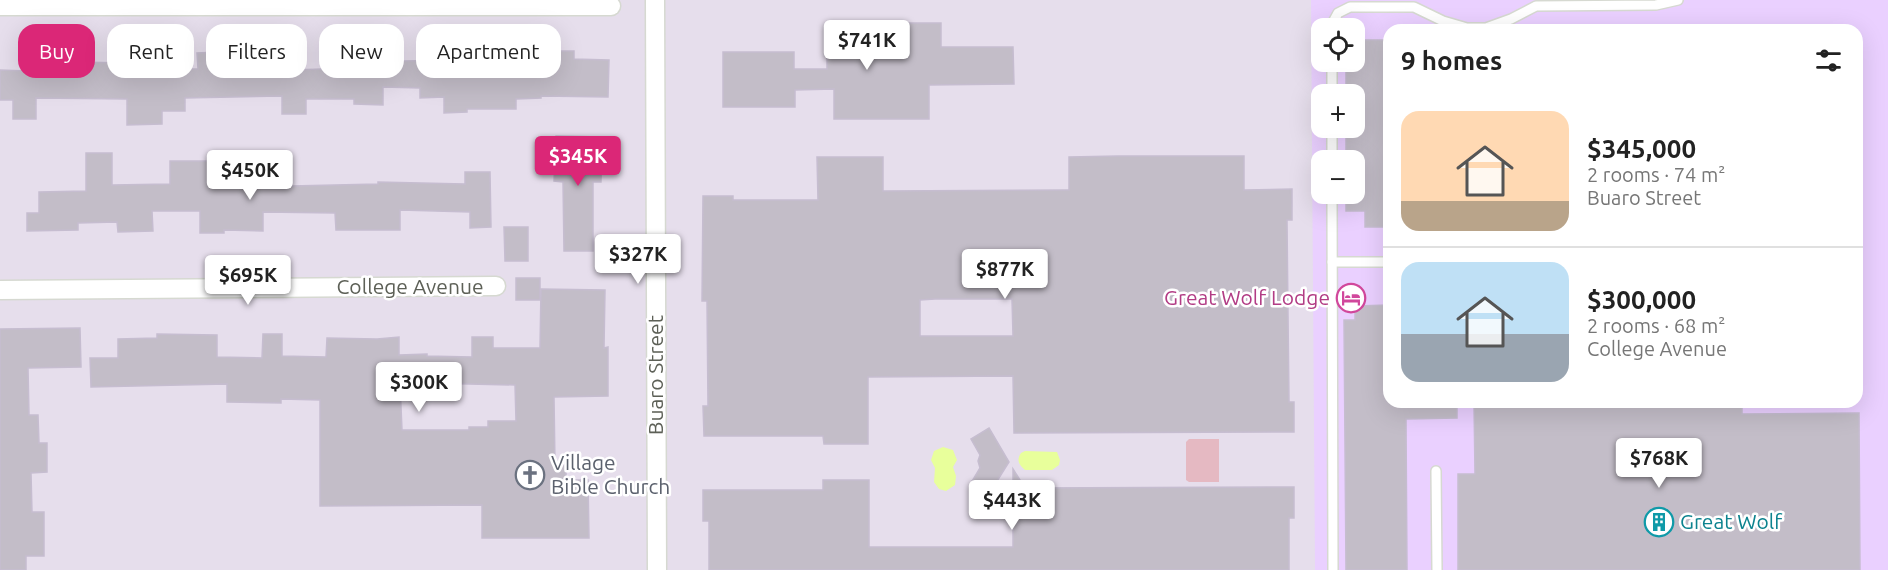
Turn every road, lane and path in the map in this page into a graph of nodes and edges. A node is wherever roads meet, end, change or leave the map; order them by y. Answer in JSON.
{"nodes":[{"id":1,"x":655,"y":0,"type":"edge"},
{"id":2,"x":1677,"y":0,"type":"edge"},
{"id":3,"x":123,"y":3,"type":"edge"},
{"id":4,"x":382,"y":3,"type":"edge"},
{"id":5,"x":0,"y":6,"type":"edge"},
{"id":6,"x":610,"y":6,"type":"dead end"},
{"id":7,"x":1335,"y":18,"type":"edge"},
{"id":8,"x":1453,"y":24,"type":"edge"},
{"id":9,"x":1497,"y":24,"type":"edge"},
{"id":10,"x":1332,"y":204,"type":"edge"},
{"id":11,"x":1332,"y":262,"type":"junction"},
{"id":12,"x":1383,"y":262,"type":"edge"},
{"id":13,"x":496,"y":286,"type":"dead end"},
{"id":14,"x":0,"y":290,"type":"edge"},
{"id":15,"x":1436,"y":471,"type":"dead end"},
{"id":16,"x":657,"y":570,"type":"edge"},
{"id":17,"x":1333,"y":570,"type":"edge"},
{"id":18,"x":1437,"y":570,"type":"edge"}],
"edges":[{"from":1,"to":16,"type":"street","name":"Buaro Street"},
{"from":2,"to":9,"type":"lane"},
{"from":3,"to":4,"type":"street"},
{"from":3,"to":5,"type":"street"},
{"from":4,"to":6,"type":"street"},
{"from":7,"to":8,"type":"lane"},
{"from":10,"to":11,"type":"lane"},
{"from":11,"to":12,"type":"lane"},
{"from":11,"to":17,"type":"lane"},
{"from":13,"to":14,"type":"street","name":"College Avenue"},
{"from":15,"to":18,"type":"lane"}]}
